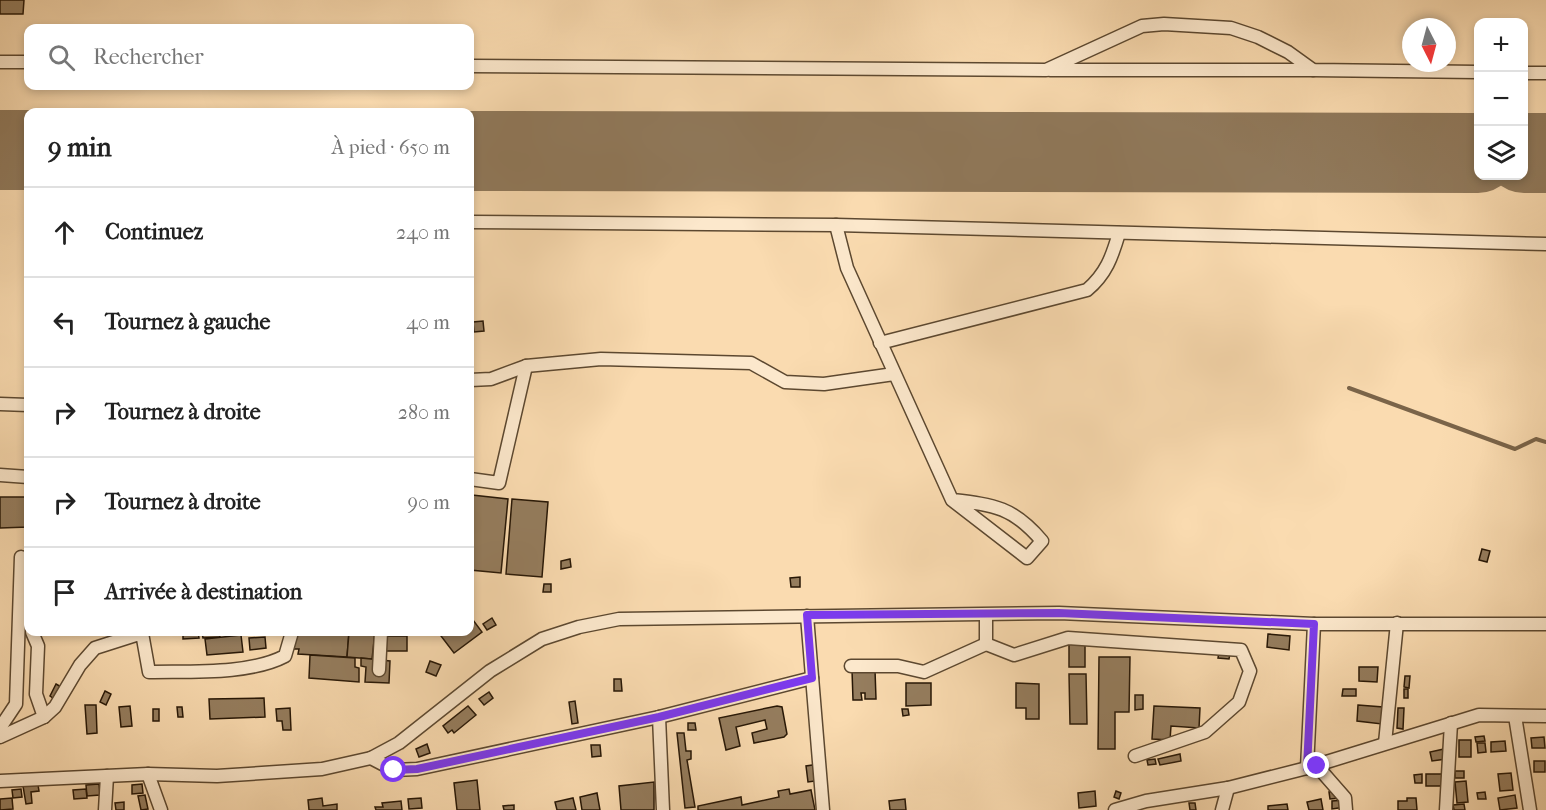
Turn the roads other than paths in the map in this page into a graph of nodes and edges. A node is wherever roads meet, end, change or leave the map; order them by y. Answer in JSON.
{"nodes":[{"id":1,"x":0,"y":62,"type":"edge"},
{"id":2,"x":24,"y":62,"type":"edge"},
{"id":3,"x":474,"y":66,"type":"edge"},
{"id":4,"x":1046,"y":70,"type":"junction"},
{"id":5,"x":1313,"y":70,"type":"junction"},
{"id":6,"x":1474,"y":72,"type":"edge"},
{"id":7,"x":1528,"y":73,"type":"edge"},
{"id":8,"x":1546,"y":73,"type":"edge"},
{"id":9,"x":474,"y":222,"type":"edge"},
{"id":10,"x":837,"y":225,"type":"junction"},
{"id":11,"x":1119,"y":233,"type":"junction"},
{"id":12,"x":1546,"y":244,"type":"edge"},
{"id":13,"x":880,"y":343,"type":"junction"},
{"id":14,"x":526,"y":366,"type":"junction"},
{"id":15,"x":894,"y":374,"type":"junction"},
{"id":16,"x":474,"y":380,"type":"edge"},
{"id":17,"x":0,"y":404,"type":"edge"},
{"id":18,"x":24,"y":405,"type":"edge"},
{"id":19,"x":0,"y":475,"type":"edge"},
{"id":20,"x":24,"y":477,"type":"edge"},
{"id":21,"x":474,"y":480,"type":"edge"},
{"id":22,"x":952,"y":501,"type":"junction"},
{"id":23,"x":21,"y":557,"type":"dead end"},
{"id":24,"x":807,"y":615,"type":"junction"},
{"id":25,"x":986,"y":616,"type":"junction"},
{"id":26,"x":19,"y":617,"type":"junction"},
{"id":27,"x":24,"y":623,"type":"edge"},
{"id":28,"x":1397,"y":623,"type":"junction"},
{"id":29,"x":1314,"y":624,"type":"junction"},
{"id":30,"x":1546,"y":624,"type":"edge"},
{"id":31,"x":34,"y":636,"type":"edge"},
{"id":32,"x":133,"y":636,"type":"edge"},
{"id":33,"x":143,"y":636,"type":"edge"},
{"id":34,"x":291,"y":636,"type":"edge"},
{"id":35,"x":381,"y":636,"type":"edge"},
{"id":36,"x":986,"y":644,"type":"junction"},
{"id":37,"x":851,"y":666,"type":"dead end"},
{"id":38,"x":379,"y":670,"type":"dead end"},
{"id":39,"x":812,"y":678,"type":"junction"},
{"id":40,"x":1546,"y":716,"type":"edge"},
{"id":41,"x":44,"y":717,"type":"junction"},
{"id":42,"x":659,"y":717,"type":"junction"},
{"id":43,"x":1515,"y":717,"type":"junction"},
{"id":44,"x":1451,"y":723,"type":"junction"},
{"id":45,"x":0,"y":728,"type":"edge"},
{"id":46,"x":0,"y":737,"type":"edge"},
{"id":47,"x":1385,"y":743,"type":"junction"},
{"id":48,"x":1135,"y":756,"type":"dead end"},
{"id":49,"x":371,"y":758,"type":"junction"},
{"id":50,"x":1312,"y":767,"type":"junction"},
{"id":51,"x":148,"y":774,"type":"junction"},
{"id":52,"x":107,"y":776,"type":"junction"},
{"id":53,"x":0,"y":781,"type":"edge"},
{"id":54,"x":1228,"y":788,"type":"junction"},
{"id":55,"x":105,"y":810,"type":"edge"},
{"id":56,"x":161,"y":810,"type":"edge"},
{"id":57,"x":663,"y":810,"type":"edge"},
{"id":58,"x":823,"y":810,"type":"edge"},
{"id":59,"x":1115,"y":810,"type":"edge"},
{"id":60,"x":1222,"y":810,"type":"edge"},
{"id":61,"x":1346,"y":810,"type":"edge"},
{"id":62,"x":1446,"y":810,"type":"edge"},
{"id":63,"x":1530,"y":810,"type":"edge"}],
"edges":[{"from":1,"to":2,"type":"street"},
{"from":3,"to":4,"type":"street"},
{"from":4,"to":5,"type":"street"},
{"from":4,"to":5,"type":"street"},
{"from":5,"to":6,"type":"street"},
{"from":7,"to":8,"type":"street"},
{"from":9,"to":10,"type":"street"},
{"from":10,"to":11,"type":"street"},
{"from":10,"to":13,"type":"street"},
{"from":11,"to":12,"type":"street"},
{"from":11,"to":13,"type":"street"},
{"from":13,"to":15,"type":"street"},
{"from":14,"to":15,"type":"street"},
{"from":14,"to":16,"type":"street"},
{"from":14,"to":21,"type":"street"},
{"from":15,"to":22,"type":"street"},
{"from":17,"to":18,"type":"street"},
{"from":19,"to":20,"type":"street"},
{"from":22,"to":22,"type":"street"},
{"from":23,"to":26,"type":"street"},
{"from":24,"to":25,"type":"street"},
{"from":24,"to":39,"type":"street"},
{"from":24,"to":49,"type":"street"},
{"from":25,"to":29,"type":"street"},
{"from":25,"to":36,"type":"street"},
{"from":26,"to":27,"type":"street"},
{"from":26,"to":45,"type":"street"},
{"from":28,"to":29,"type":"street"},
{"from":28,"to":30,"type":"street"},
{"from":28,"to":47,"type":"street"},
{"from":29,"to":50,"type":"street"},
{"from":31,"to":41,"type":"street"},
{"from":32,"to":41,"type":"street"},
{"from":33,"to":34,"type":"street"},
{"from":35,"to":38,"type":"street"},
{"from":36,"to":37,"type":"street"},
{"from":36,"to":48,"type":"street"},
{"from":39,"to":42,"type":"street"},
{"from":39,"to":58,"type":"street"},
{"from":40,"to":43,"type":"street"},
{"from":41,"to":46,"type":"street"},
{"from":42,"to":49,"type":"street"},
{"from":42,"to":57,"type":"street"},
{"from":43,"to":44,"type":"street"},
{"from":43,"to":63,"type":"street"},
{"from":44,"to":47,"type":"street"},
{"from":44,"to":62,"type":"street"},
{"from":47,"to":50,"type":"street"},
{"from":49,"to":51,"type":"street"},
{"from":50,"to":54,"type":"street"},
{"from":50,"to":61,"type":"street"},
{"from":51,"to":52,"type":"street"},
{"from":51,"to":56,"type":"street"},
{"from":52,"to":53,"type":"street"},
{"from":52,"to":55,"type":"street"},
{"from":54,"to":59,"type":"street"},
{"from":54,"to":60,"type":"street"}]}
